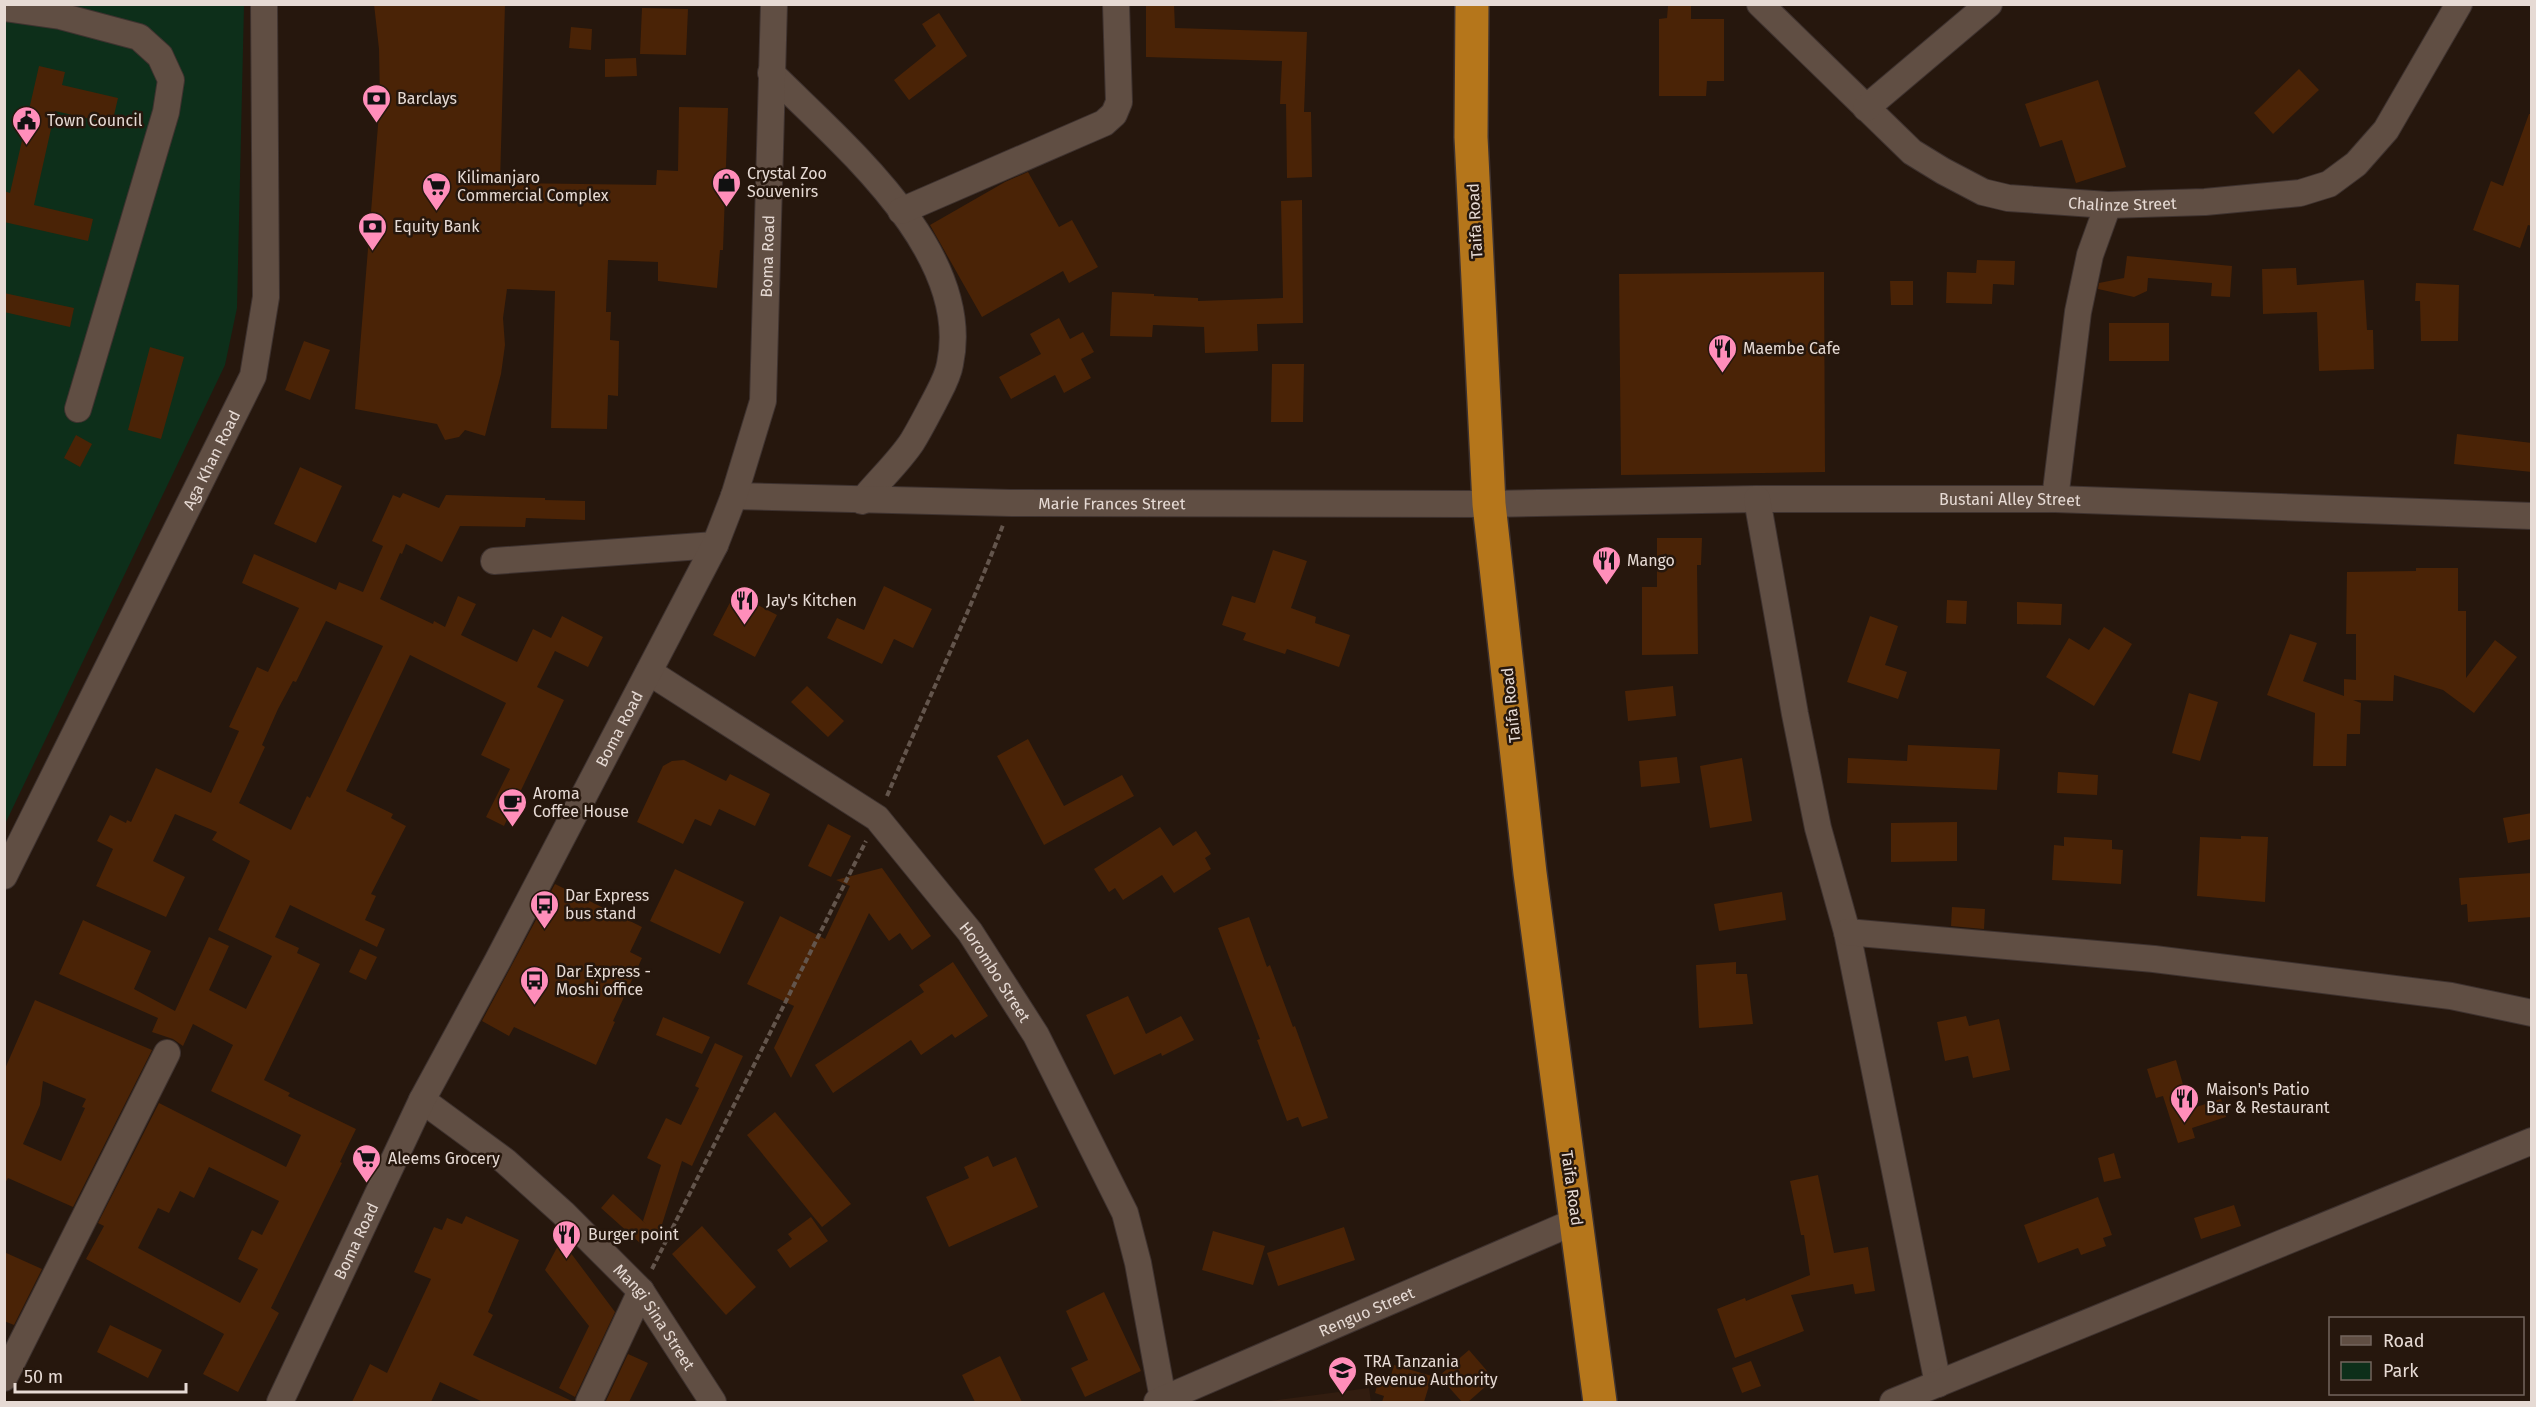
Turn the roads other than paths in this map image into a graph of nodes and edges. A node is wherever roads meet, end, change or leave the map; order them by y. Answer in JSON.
{"nodes":[{"id":1,"x":264,"y":4,"type":"edge"},
{"id":2,"x":774,"y":4,"type":"edge"},
{"id":3,"x":1116,"y":4,"type":"edge"},
{"id":4,"x":1472,"y":4,"type":"edge"},
{"id":5,"x":1760,"y":4,"type":"edge"},
{"id":6,"x":1989,"y":4,"type":"edge"},
{"id":7,"x":2459,"y":4,"type":"edge"},
{"id":8,"x":4,"y":8,"type":"edge"},
{"id":9,"x":771,"y":73,"type":"junction"},
{"id":10,"x":1866,"y":108,"type":"junction"},
{"id":11,"x":2108,"y":205,"type":"junction"},
{"id":12,"x":901,"y":211,"type":"junction"},
{"id":13,"x":78,"y":409,"type":"dead end"},
{"id":14,"x":734,"y":496,"type":"junction"},
{"id":15,"x":1757,"y":499,"type":"junction"},
{"id":16,"x":2055,"y":499,"type":"junction"},
{"id":17,"x":862,"y":501,"type":"junction"},
{"id":18,"x":1489,"y":504,"type":"junction"},
{"id":19,"x":2532,"y":516,"type":"edge"},
{"id":20,"x":714,"y":545,"type":"junction"},
{"id":21,"x":494,"y":561,"type":"dead end"},
{"id":22,"x":649,"y":672,"type":"junction"},
{"id":23,"x":4,"y":876,"type":"edge"},
{"id":24,"x":1847,"y":932,"type":"junction"},
{"id":25,"x":2532,"y":1013,"type":"edge"},
{"id":26,"x":167,"y":1053,"type":"dead end"},
{"id":27,"x":422,"y":1100,"type":"junction"},
{"id":28,"x":2532,"y":1141,"type":"edge"},
{"id":29,"x":1576,"y":1221,"type":"junction"},
{"id":30,"x":641,"y":1291,"type":"junction"},
{"id":31,"x":4,"y":1378,"type":"edge"},
{"id":32,"x":1938,"y":1384,"type":"junction"},
{"id":33,"x":1160,"y":1401,"type":"edge"},
{"id":34,"x":280,"y":1402,"type":"edge"},
{"id":35,"x":589,"y":1402,"type":"edge"},
{"id":36,"x":713,"y":1402,"type":"edge"},
{"id":37,"x":1600,"y":1402,"type":"edge"},
{"id":38,"x":1893,"y":1402,"type":"edge"}],
"edges":[{"from":1,"to":23,"type":"street","name":"Aga Khan Road"},
{"from":2,"to":9,"type":"street","name":"Boma Road"},
{"from":3,"to":12,"type":"street"},
{"from":4,"to":18,"type":"highway","name":"Taifa Road"},
{"from":5,"to":10,"type":"street","name":"Chalinze Street"},
{"from":6,"to":10,"type":"street"},
{"from":7,"to":11,"type":"street","name":"Chalinze Street"},
{"from":8,"to":13,"type":"street"},
{"from":9,"to":12,"type":"street"},
{"from":9,"to":14,"type":"street","name":"Boma Road"},
{"from":10,"to":11,"type":"street","name":"Chalinze Street"},
{"from":11,"to":16,"type":"street"},
{"from":12,"to":17,"type":"street"},
{"from":14,"to":17,"type":"street","name":"Marie Frances Street"},
{"from":14,"to":20,"type":"street","name":"Boma Road"},
{"from":15,"to":16,"type":"street","name":"Bustani Alley Street"},
{"from":15,"to":18,"type":"street","name":"Bustani Alley Street"},
{"from":15,"to":24,"type":"street"},
{"from":16,"to":19,"type":"street","name":"Bustani Alley Street"},
{"from":17,"to":18,"type":"street","name":"Marie Frances Street"},
{"from":18,"to":29,"type":"highway","name":"Taifa Road"},
{"from":20,"to":21,"type":"street"},
{"from":20,"to":22,"type":"street","name":"Boma Road"},
{"from":22,"to":27,"type":"street","name":"Boma Road"},
{"from":22,"to":33,"type":"street","name":"Horombo Street"},
{"from":24,"to":25,"type":"street"},
{"from":24,"to":32,"type":"street"},
{"from":26,"to":31,"type":"street"},
{"from":27,"to":30,"type":"street","name":"Mangi Sina Street"},
{"from":27,"to":34,"type":"street","name":"Boma Road"},
{"from":28,"to":32,"type":"street"},
{"from":29,"to":33,"type":"street","name":"Renguo Street"},
{"from":29,"to":37,"type":"highway","name":"Taifa Road"},
{"from":30,"to":35,"type":"street"},
{"from":30,"to":36,"type":"street","name":"Mangi Sina Street"},
{"from":32,"to":38,"type":"street"}]}
